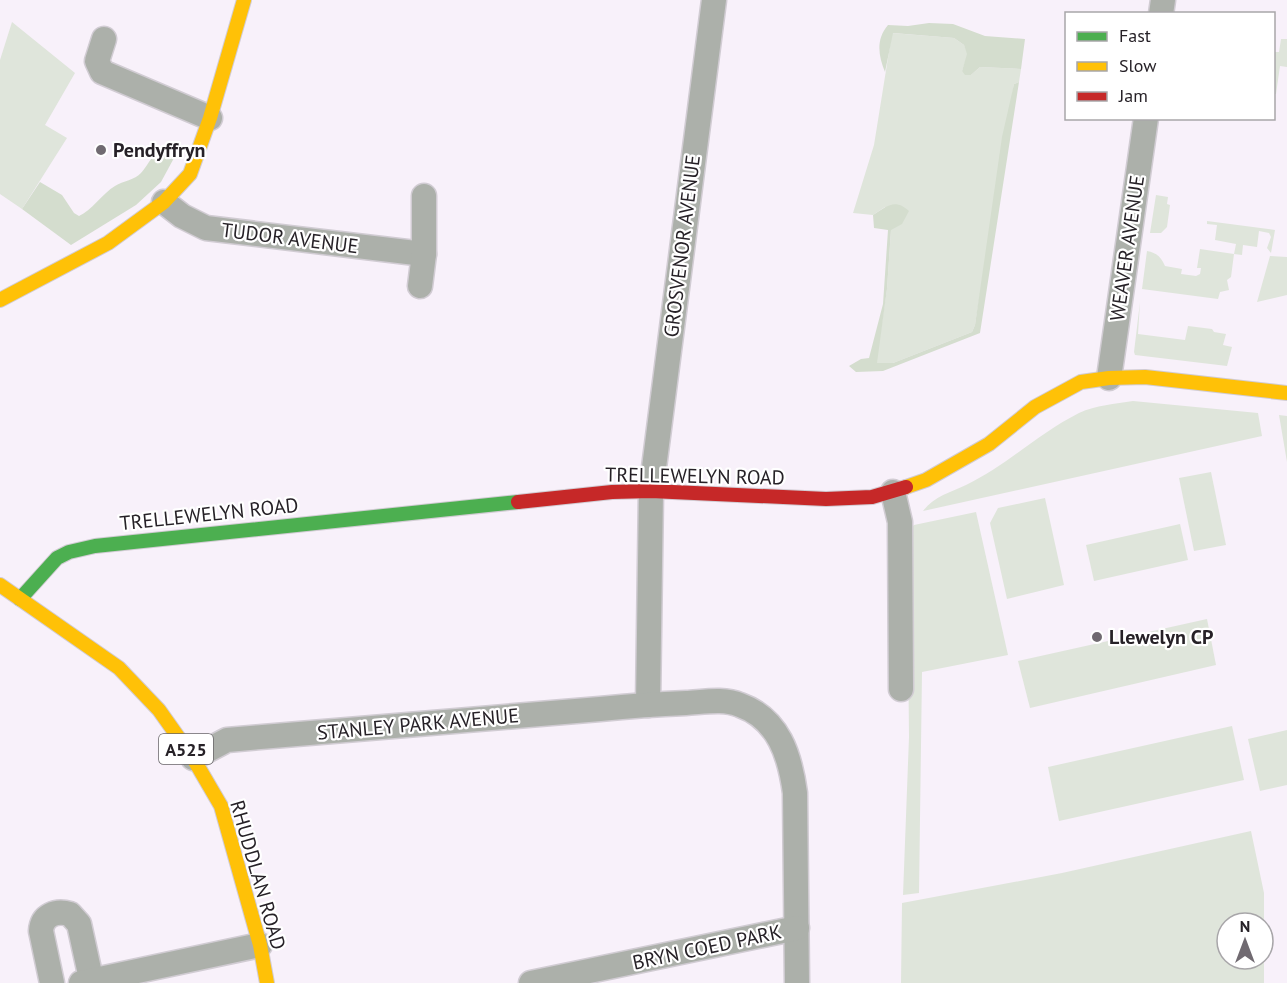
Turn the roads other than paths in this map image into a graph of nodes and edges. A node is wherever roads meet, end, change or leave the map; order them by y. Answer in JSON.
{"nodes":[{"id":1,"x":244,"y":0,"type":"edge"},
{"id":2,"x":714,"y":0,"type":"edge"},
{"id":3,"x":104,"y":39,"type":"dead end"},
{"id":4,"x":210,"y":118,"type":"junction"},
{"id":5,"x":1146,"y":120,"type":"edge"},
{"id":6,"x":424,"y":196,"type":"dead end"},
{"id":7,"x":164,"y":202,"type":"junction"},
{"id":8,"x":423,"y":254,"type":"junction"},
{"id":9,"x":420,"y":286,"type":"dead end"},
{"id":10,"x":0,"y":300,"type":"edge"},
{"id":11,"x":1109,"y":378,"type":"junction"},
{"id":12,"x":1287,"y":393,"type":"edge"},
{"id":13,"x":651,"y":491,"type":"junction"},
{"id":14,"x":893,"y":492,"type":"junction"},
{"id":15,"x":0,"y":585,"type":"edge"},
{"id":16,"x":21,"y":598,"type":"junction"},
{"id":17,"x":901,"y":689,"type":"dead end"},
{"id":18,"x":648,"y":705,"type":"junction"},
{"id":19,"x":193,"y":758,"type":"junction"},
{"id":20,"x":797,"y":928,"type":"junction"},
{"id":21,"x":260,"y":945,"type":"junction"},
{"id":22,"x":583,"y":978,"type":"edge"},
{"id":23,"x":88,"y":982,"type":"edge"},
{"id":24,"x":52,"y":983,"type":"edge"},
{"id":25,"x":267,"y":983,"type":"edge"},
{"id":26,"x":531,"y":983,"type":"edge"},
{"id":27,"x":797,"y":983,"type":"edge"}],
"edges":[{"from":1,"to":4,"type":"street"},
{"from":2,"to":13,"type":"street","name":"GROSVENOR AVENUE"},
{"from":3,"to":4,"type":"street"},
{"from":4,"to":7,"type":"street"},
{"from":5,"to":11,"type":"street","name":"WEAVER AVENUE"},
{"from":6,"to":8,"type":"street"},
{"from":7,"to":8,"type":"street","name":"TUDOR AVENUE"},
{"from":7,"to":10,"type":"street"},
{"from":8,"to":9,"type":"street"},
{"from":11,"to":12,"type":"street","name":"TRELLEWELYN ROAD"},
{"from":11,"to":14,"type":"street","name":"TRELLEWELYN ROAD"},
{"from":13,"to":14,"type":"street","name":"TRELLEWELYN ROAD"},
{"from":13,"to":16,"type":"street","name":"TRELLEWELYN ROAD"},
{"from":13,"to":18,"type":"street","name":"GROSVENOR AVENUE"},
{"from":14,"to":17,"type":"street"},
{"from":15,"to":16,"type":"street","name":"RHUDDLAN ROAD","number":"A525"},
{"from":16,"to":19,"type":"street","name":"RHUDDLAN ROAD","number":"A525"},
{"from":18,"to":19,"type":"street","name":"STANLEY PARK AVENUE"},
{"from":18,"to":20,"type":"street","name":"BRYN COED PARK"},
{"from":19,"to":21,"type":"street","name":"RHUDDLAN ROAD","number":"A525"},
{"from":20,"to":22,"type":"street","name":"BRYN COED PARK"},
{"from":20,"to":27,"type":"street","name":"BRYN COED PARK"},
{"from":21,"to":23,"type":"street"},
{"from":21,"to":25,"type":"street","name":"RHUDDLAN ROAD","number":"A525"},
{"from":22,"to":26,"type":"street","name":"BRYN COED PARK"},
{"from":23,"to":24,"type":"street"}]}
